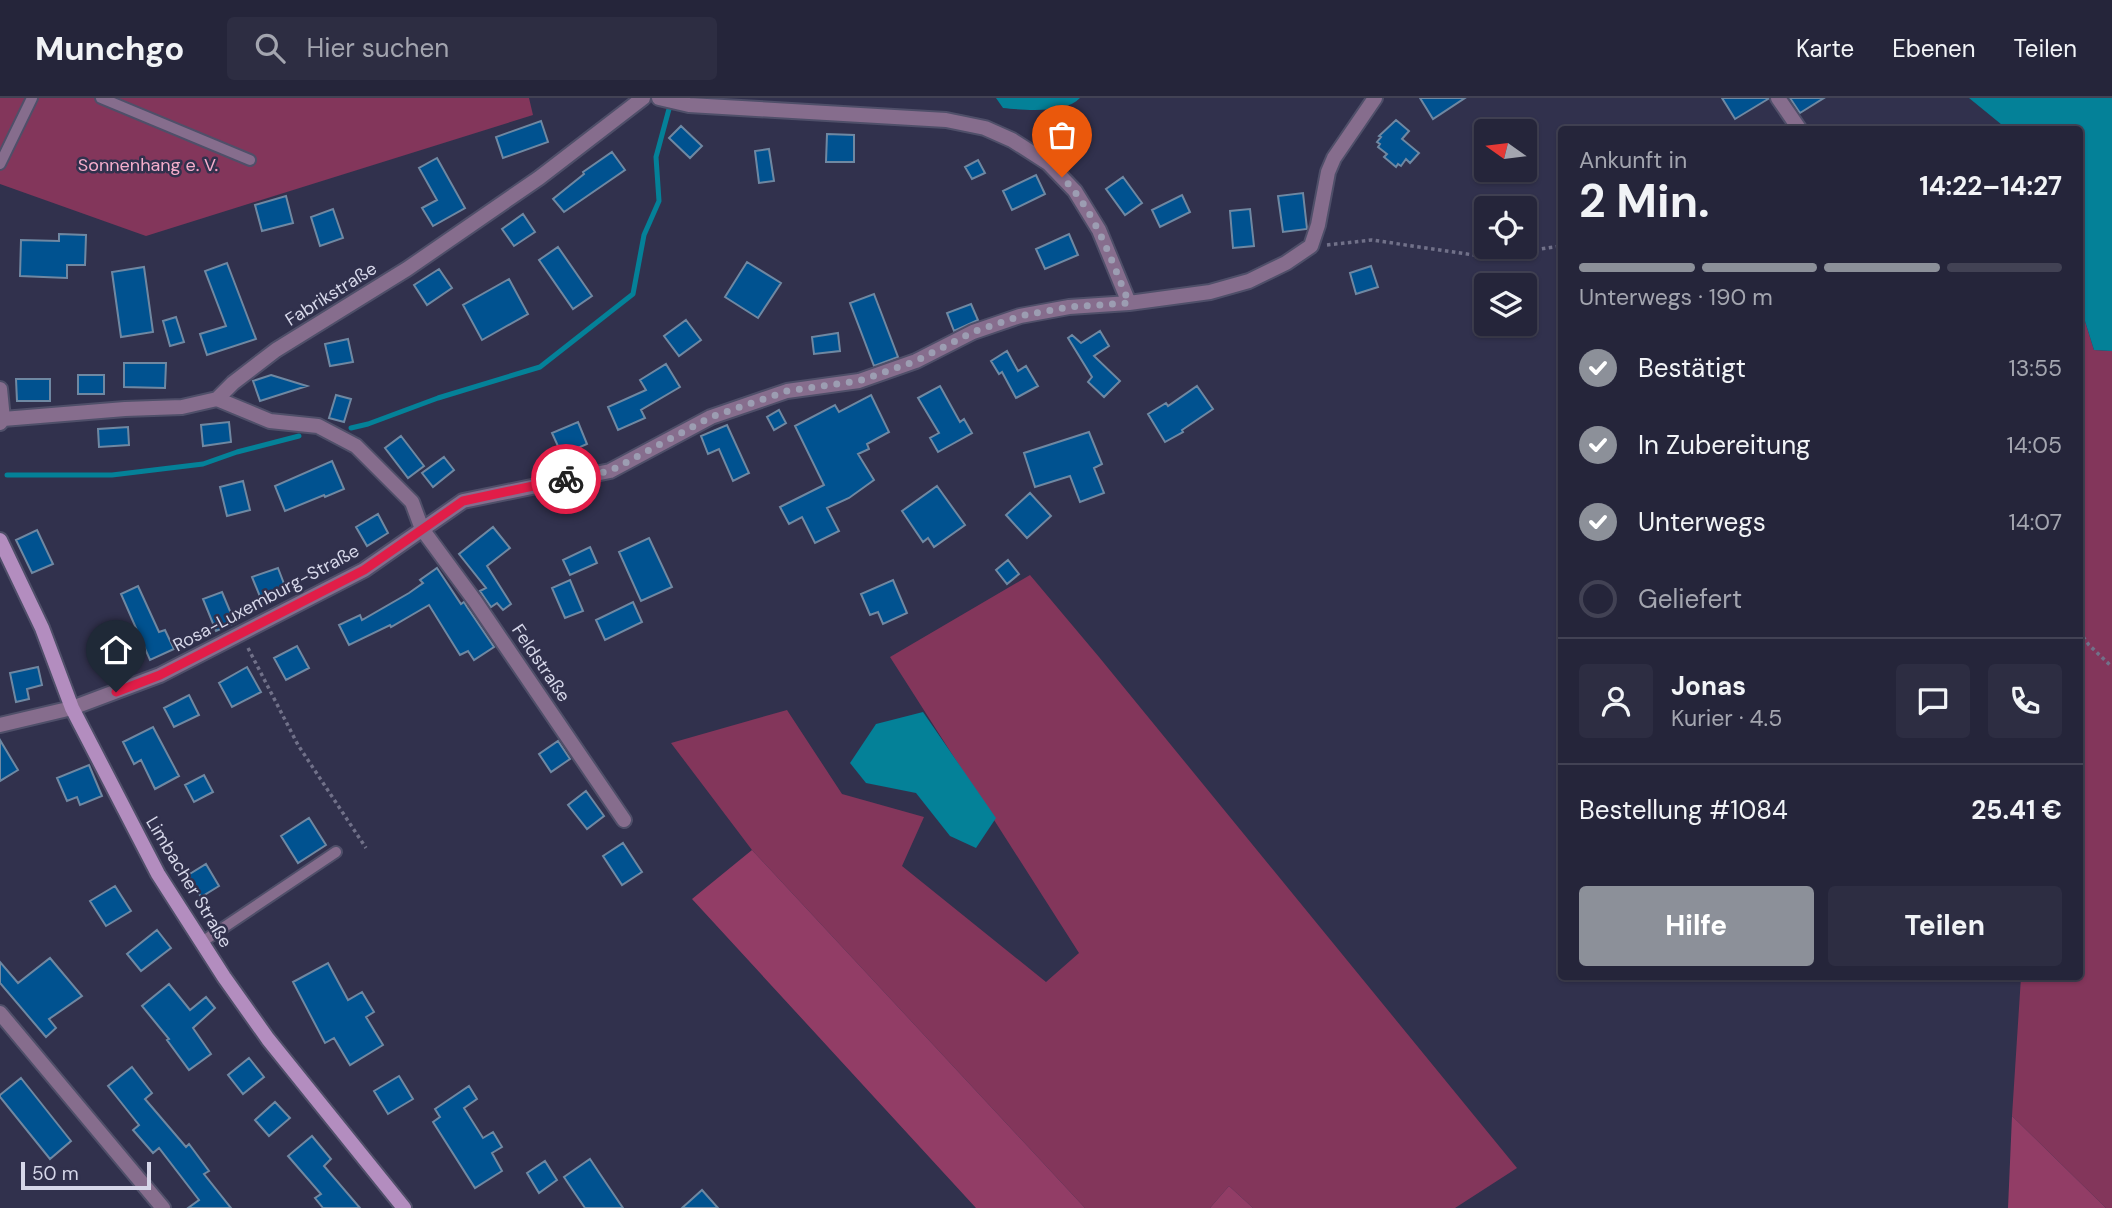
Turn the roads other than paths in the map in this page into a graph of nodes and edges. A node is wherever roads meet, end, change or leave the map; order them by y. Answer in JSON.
{"nodes":[{"id":1,"x":32,"y":98,"type":"edge"},
{"id":2,"x":102,"y":98,"type":"edge"},
{"id":3,"x":643,"y":98,"type":"edge"},
{"id":4,"x":661,"y":98,"type":"edge"},
{"id":5,"x":1375,"y":98,"type":"edge"},
{"id":6,"x":1778,"y":98,"type":"edge"},
{"id":7,"x":1797,"y":126,"type":"edge"},
{"id":8,"x":250,"y":160,"type":"dead end"},
{"id":9,"x":0,"y":164,"type":"edge"},
{"id":10,"x":1129,"y":303,"type":"junction"},
{"id":11,"x":0,"y":389,"type":"edge"},
{"id":12,"x":217,"y":399,"type":"junction"},
{"id":13,"x":1,"y":421,"type":"edge"},
{"id":14,"x":422,"y":529,"type":"junction"},
{"id":15,"x":0,"y":540,"type":"edge"},
{"id":16,"x":72,"y":708,"type":"junction"},
{"id":17,"x":0,"y":725,"type":"edge"},
{"id":18,"x":624,"y":820,"type":"dead end"},
{"id":19,"x":335,"y":852,"type":"dead end"},
{"id":20,"x":202,"y":942,"type":"junction"},
{"id":21,"x":0,"y":1013,"type":"edge"},
{"id":22,"x":163,"y":1208,"type":"edge"},
{"id":23,"x":404,"y":1208,"type":"edge"}],
"edges":[{"from":1,"to":9,"type":"lane"},
{"from":2,"to":8,"type":"lane"},
{"from":3,"to":12,"type":"street","name":"Fabrikstraße"},
{"from":4,"to":10,"type":"street"},
{"from":5,"to":10,"type":"street","name":"Rosa-Luxemburg-Straße"},
{"from":6,"to":7,"type":"street"},
{"from":10,"to":14,"type":"street","name":"Rosa-Luxemburg-Straße"},
{"from":11,"to":13,"type":"street","name":"Fabrikstraße"},
{"from":12,"to":13,"type":"street","name":"Fabrikstraße"},
{"from":12,"to":14,"type":"street","name":"Feldstraße"},
{"from":14,"to":16,"type":"street","name":"Rosa-Luxemburg-Straße"},
{"from":14,"to":18,"type":"street","name":"Feldstraße"},
{"from":15,"to":16,"type":"street","name":"Limbacher Straße"},
{"from":16,"to":17,"type":"street","name":"Rosa-Luxemburg-Straße"},
{"from":16,"to":20,"type":"street","name":"Limbacher Straße"},
{"from":19,"to":20,"type":"lane"},
{"from":20,"to":23,"type":"street","name":"Limbacher Straße"},
{"from":21,"to":22,"type":"street"}]}
